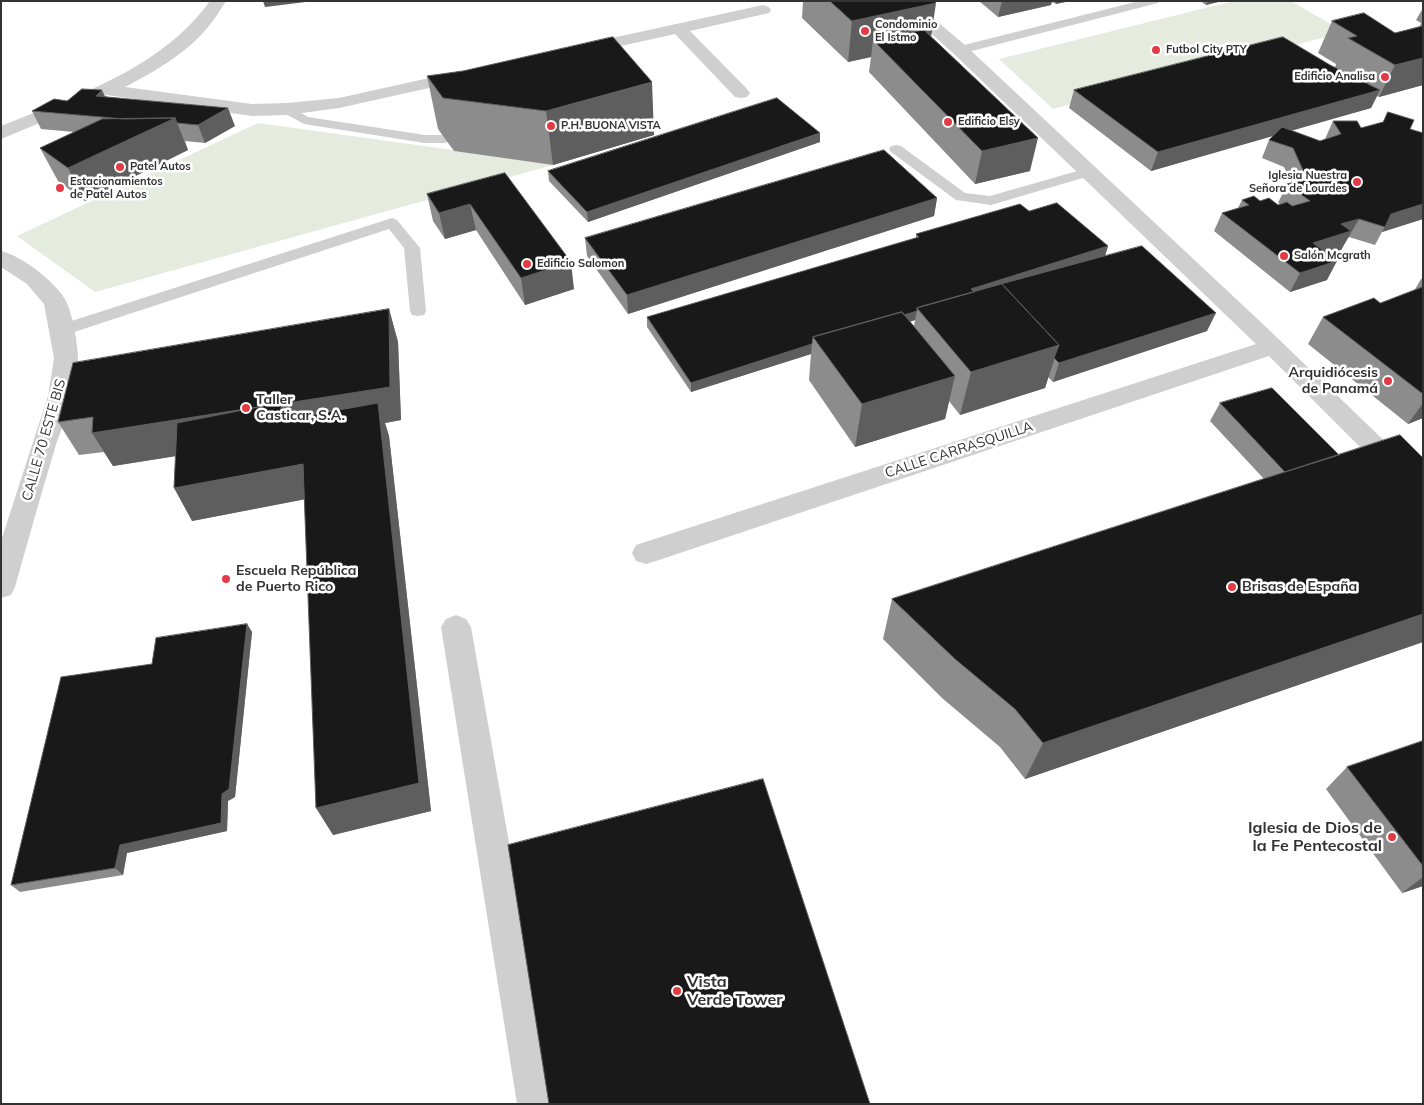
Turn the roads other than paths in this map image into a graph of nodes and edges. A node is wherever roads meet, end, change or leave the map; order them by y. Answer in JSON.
{"nodes":[{"id":1,"x":218,"y":1,"type":"edge"},
{"id":2,"x":903,"y":1,"type":"edge"},
{"id":3,"x":1154,"y":1,"type":"edge"},
{"id":4,"x":763,"y":10,"type":"dead end"},
{"id":5,"x":679,"y":28,"type":"junction"},
{"id":6,"x":960,"y":50,"type":"junction"},
{"id":7,"x":562,"y":54,"type":"edge"},
{"id":8,"x":484,"y":71,"type":"edge"},
{"id":9,"x":104,"y":89,"type":"junction"},
{"id":10,"x":741,"y":93,"type":"dead end"},
{"id":11,"x":287,"y":109,"type":"junction"},
{"id":12,"x":1,"y":133,"type":"edge"},
{"id":13,"x":445,"y":139,"type":"edge"},
{"id":14,"x":896,"y":150,"type":"dead end"},
{"id":15,"x":1088,"y":172,"type":"junction"},
{"id":16,"x":1,"y":257,"type":"edge"},
{"id":17,"x":418,"y":311,"type":"dead end"},
{"id":18,"x":62,"y":330,"type":"junction"},
{"id":19,"x":1271,"y":347,"type":"junction"},
{"id":20,"x":1423,"y":494,"type":"edge"},
{"id":21,"x":646,"y":553,"type":"dead end"},
{"id":22,"x":1,"y":587,"type":"edge"},
{"id":23,"x":456,"y":627,"type":"dead end"},
{"id":24,"x":536,"y":1104,"type":"edge"}],
"edges":[{"from":1,"to":9,"type":"street"},
{"from":2,"to":6,"type":"street"},
{"from":3,"to":6,"type":"lane"},
{"from":4,"to":5,"type":"street"},
{"from":5,"to":7,"type":"street"},
{"from":5,"to":10,"type":"street"},
{"from":6,"to":15,"type":"street"},
{"from":8,"to":11,"type":"street"},
{"from":9,"to":11,"type":"street"},
{"from":9,"to":12,"type":"street"},
{"from":11,"to":13,"type":"lane"},
{"from":14,"to":15,"type":"lane"},
{"from":15,"to":19,"type":"street"},
{"from":16,"to":18,"type":"street","name":"CALLE 70 ESTE BIS"},
{"from":17,"to":18,"type":"lane"},
{"from":18,"to":22,"type":"street","name":"CALLE 70 ESTE BIS"},
{"from":19,"to":20,"type":"street"},
{"from":19,"to":21,"type":"street","name":"CALLE CARRASQUILLA"},
{"from":23,"to":24,"type":"street"}]}
